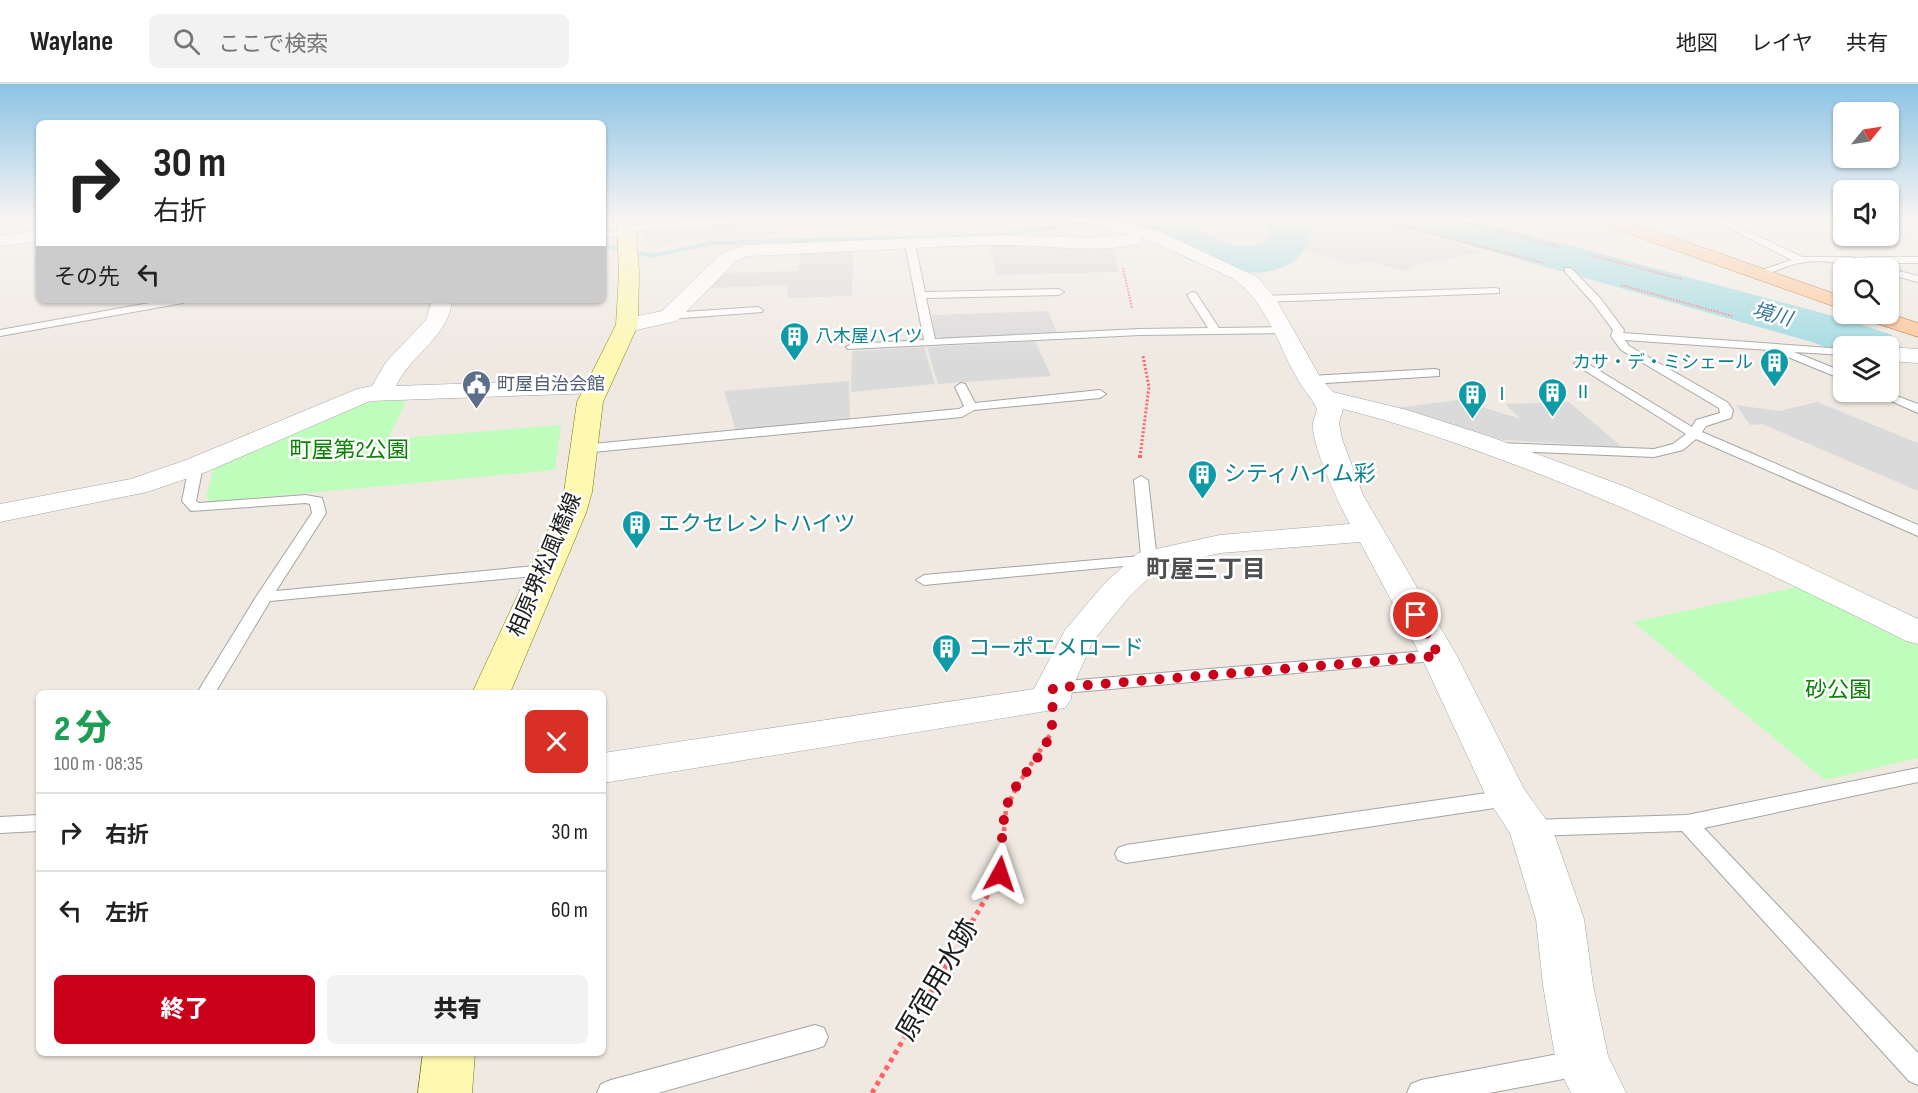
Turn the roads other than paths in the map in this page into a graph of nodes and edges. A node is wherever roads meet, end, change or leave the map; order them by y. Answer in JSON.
{"nodes":[{"id":1,"x":627,"y":267,"type":"edge"},
{"id":2,"x":717,"y":267,"type":"edge"},
{"id":3,"x":915,"y":267,"type":"edge"},
{"id":4,"x":1224,"y":267,"type":"edge"},
{"id":5,"x":1739,"y":267,"type":"edge"},
{"id":6,"x":1779,"y":267,"type":"edge"},
{"id":7,"x":1568,"y":270,"type":"dead end"},
{"id":8,"x":1758,"y":274,"type":"junction"},
{"id":9,"x":1899,"y":274,"type":"edge"},
{"id":10,"x":1918,"y":279,"type":"edge"},
{"id":11,"x":1495,"y":291,"type":"dead end"},
{"id":12,"x":1059,"y":292,"type":"dead end"},
{"id":13,"x":920,"y":295,"type":"junction"},
{"id":14,"x":1192,"y":295,"type":"dead end"},
{"id":15,"x":1266,"y":299,"type":"junction"},
{"id":16,"x":1833,"y":300,"type":"edge"},
{"id":17,"x":166,"y":303,"type":"edge"},
{"id":18,"x":442,"y":303,"type":"edge"},
{"id":19,"x":758,"y":310,"type":"dead end"},
{"id":20,"x":669,"y":316,"type":"junction"},
{"id":21,"x":1899,"y":324,"type":"edge"},
{"id":22,"x":627,"y":325,"type":"junction"},
{"id":23,"x":1215,"y":330,"type":"junction"},
{"id":24,"x":1281,"y":330,"type":"junction"},
{"id":25,"x":1918,"y":330,"type":"edge"},
{"id":26,"x":0,"y":333,"type":"edge"},
{"id":27,"x":1617,"y":336,"type":"junction"},
{"id":28,"x":930,"y":343,"type":"junction"},
{"id":29,"x":852,"y":347,"type":"dead end"},
{"id":30,"x":1775,"y":348,"type":"junction"},
{"id":31,"x":1833,"y":351,"type":"edge"},
{"id":32,"x":1899,"y":354,"type":"edge"},
{"id":33,"x":1916,"y":355,"type":"edge"},
{"id":34,"x":1581,"y":363,"type":"dead end"},
{"id":35,"x":1833,"y":372,"type":"edge"},
{"id":36,"x":1435,"y":373,"type":"dead end"},
{"id":37,"x":596,"y":386,"type":"junction"},
{"id":38,"x":961,"y":387,"type":"dead end"},
{"id":39,"x":1317,"y":388,"type":"junction"},
{"id":40,"x":381,"y":392,"type":"junction"},
{"id":41,"x":1100,"y":394,"type":"dead end"},
{"id":42,"x":1899,"y":401,"type":"edge"},
{"id":43,"x":971,"y":407,"type":"junction"},
{"id":44,"x":1918,"y":409,"type":"edge"},
{"id":45,"x":1695,"y":434,"type":"junction"},
{"id":46,"x":1490,"y":446,"type":"junction"},
{"id":47,"x":582,"y":449,"type":"junction"},
{"id":48,"x":196,"y":466,"type":"junction"},
{"id":49,"x":1141,"y":480,"type":"dead end"},
{"id":50,"x":0,"y":513,"type":"edge"},
{"id":51,"x":1918,"y":531,"type":"edge"},
{"id":52,"x":1369,"y":532,"type":"junction"},
{"id":53,"x":1149,"y":560,"type":"junction"},
{"id":54,"x":545,"y":570,"type":"junction"},
{"id":55,"x":924,"y":580,"type":"dead end"},
{"id":56,"x":264,"y":597,"type":"junction"},
{"id":57,"x":1918,"y":633,"type":"edge"},
{"id":58,"x":1439,"y":656,"type":"junction"},
{"id":59,"x":208,"y":690,"type":"edge"},
{"id":60,"x":492,"y":690,"type":"edge"},
{"id":61,"x":1052,"y":694,"type":"junction"},
{"id":62,"x":606,"y":768,"type":"edge"},
{"id":63,"x":1918,"y":775,"type":"edge"},
{"id":64,"x":1519,"y":813,"type":"junction"},
{"id":65,"x":36,"y":823,"type":"edge"},
{"id":66,"x":1687,"y":823,"type":"junction"},
{"id":67,"x":0,"y":825,"type":"edge"},
{"id":68,"x":1126,"y":854,"type":"dead end"},
{"id":69,"x":815,"y":1036,"type":"dead end"},
{"id":70,"x":448,"y":1056,"type":"edge"},
{"id":71,"x":1916,"y":1067,"type":"edge"},
{"id":72,"x":1591,"y":1078,"type":"edge"},
{"id":73,"x":445,"y":1093,"type":"edge"},
{"id":74,"x":611,"y":1093,"type":"edge"},
{"id":75,"x":1421,"y":1093,"type":"edge"}],
"edges":[{"from":1,"to":22,"type":"street","name":"相原堺松風橋線"},
{"from":2,"to":20,"type":"street"},
{"from":3,"to":13,"type":"lane"},
{"from":4,"to":15,"type":"street"},
{"from":5,"to":8,"type":"main road"},
{"from":6,"to":8,"type":"lane"},
{"from":7,"to":27,"type":"lane"},
{"from":8,"to":16,"type":"main road"},
{"from":9,"to":10,"type":"lane"},
{"from":11,"to":15,"type":"lane"},
{"from":12,"to":13,"type":"lane"},
{"from":13,"to":28,"type":"lane"},
{"from":14,"to":23,"type":"lane"},
{"from":15,"to":24,"type":"street"},
{"from":17,"to":26,"type":"lane"},
{"from":18,"to":40,"type":"street"},
{"from":19,"to":20,"type":"lane"},
{"from":20,"to":22,"type":"street"},
{"from":21,"to":25,"type":"main road"},
{"from":22,"to":37,"type":"street","name":"相原堺松風橋線"},
{"from":23,"to":24,"type":"lane"},
{"from":23,"to":28,"type":"lane"},
{"from":24,"to":39,"type":"street"},
{"from":27,"to":30,"type":"lane"},
{"from":27,"to":45,"type":"lane"},
{"from":28,"to":29,"type":"lane"},
{"from":30,"to":31,"type":"lane"},
{"from":30,"to":35,"type":"lane"},
{"from":32,"to":33,"type":"street"},
{"from":34,"to":45,"type":"lane"},
{"from":36,"to":39,"type":"lane"},
{"from":37,"to":40,"type":"street"},
{"from":37,"to":47,"type":"street","name":"相原堺松風橋線"},
{"from":38,"to":43,"type":"lane"},
{"from":39,"to":46,"type":"street"},
{"from":39,"to":52,"type":"street"},
{"from":40,"to":48,"type":"street"},
{"from":41,"to":43,"type":"lane"},
{"from":42,"to":44,"type":"lane"},
{"from":43,"to":47,"type":"lane"},
{"from":45,"to":46,"type":"lane"},
{"from":45,"to":51,"type":"lane"},
{"from":46,"to":57,"type":"street"},
{"from":47,"to":54,"type":"street","name":"相原堺松風橋線"},
{"from":48,"to":50,"type":"street"},
{"from":48,"to":56,"type":"lane"},
{"from":49,"to":53,"type":"lane"},
{"from":52,"to":53,"type":"street"},
{"from":52,"to":58,"type":"street"},
{"from":53,"to":55,"type":"lane"},
{"from":53,"to":61,"type":"street"},
{"from":54,"to":56,"type":"lane"},
{"from":54,"to":60,"type":"street","name":"相原堺松風橋線"},
{"from":56,"to":59,"type":"lane"},
{"from":58,"to":61,"type":"lane"},
{"from":58,"to":64,"type":"street"},
{"from":61,"to":62,"type":"street"},
{"from":63,"to":66,"type":"lane"},
{"from":64,"to":66,"type":"lane"},
{"from":64,"to":68,"type":"lane"},
{"from":64,"to":72,"type":"street"},
{"from":65,"to":67,"type":"lane"},
{"from":66,"to":71,"type":"lane"},
{"from":69,"to":74,"type":"lane"},
{"from":70,"to":73,"type":"street"},
{"from":72,"to":75,"type":"lane"}]}
